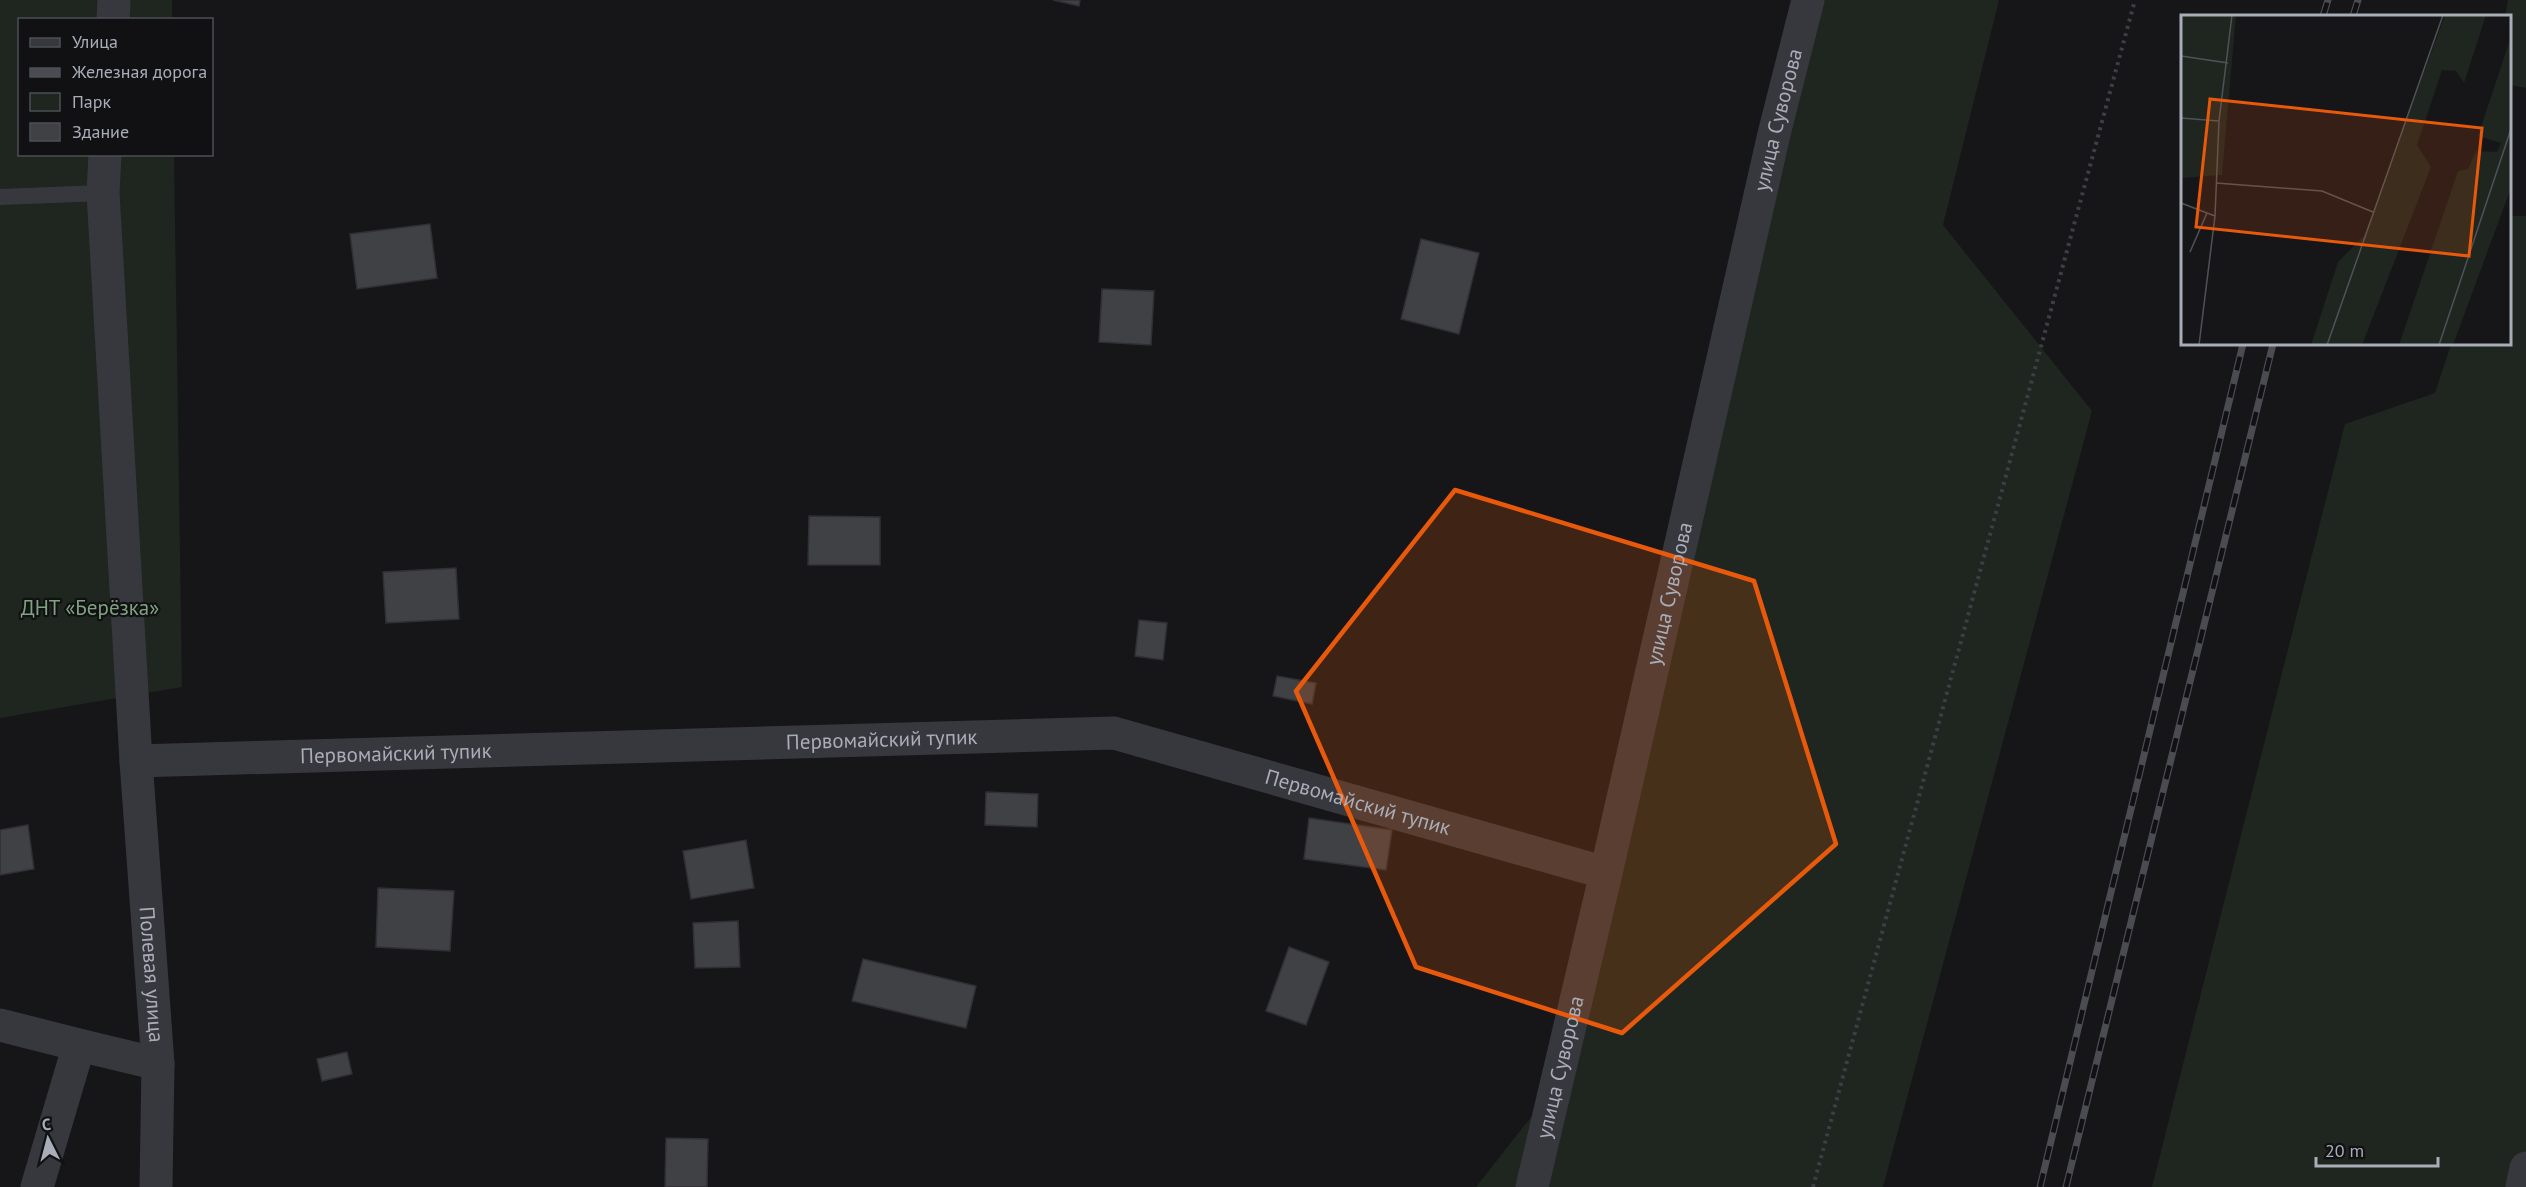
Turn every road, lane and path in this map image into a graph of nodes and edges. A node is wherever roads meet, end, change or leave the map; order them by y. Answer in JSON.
{"nodes":[{"id":1,"x":114,"y":0,"type":"edge"},
{"id":2,"x":1808,"y":0,"type":"edge"},
{"id":3,"x":2135,"y":0,"type":"edge"},
{"id":4,"x":113,"y":18,"type":"edge"},
{"id":5,"x":105,"y":156,"type":"edge"},
{"id":6,"x":103,"y":194,"type":"junction"},
{"id":7,"x":0,"y":197,"type":"edge"},
{"id":8,"x":136,"y":761,"type":"junction"},
{"id":9,"x":1606,"y":873,"type":"junction"},
{"id":10,"x":0,"y":1024,"type":"edge"},
{"id":11,"x":79,"y":1045,"type":"junction"},
{"id":12,"x":158,"y":1064,"type":"junction"},
{"id":13,"x":2526,"y":1168,"type":"edge"},
{"id":14,"x":37,"y":1187,"type":"edge"},
{"id":15,"x":156,"y":1187,"type":"edge"},
{"id":16,"x":1532,"y":1187,"type":"edge"},
{"id":17,"x":1813,"y":1187,"type":"edge"},
{"id":18,"x":2522,"y":1187,"type":"edge"}],
"edges":[{"from":1,"to":4,"type":"street"},
{"from":2,"to":9,"type":"street","name":"улица Суворова"},
{"from":3,"to":17,"type":"path"},
{"from":5,"to":6,"type":"street","name":"Полевая улица"},
{"from":6,"to":7,"type":"lane"},
{"from":6,"to":8,"type":"street","name":"Полевая улица"},
{"from":8,"to":9,"type":"street","name":"Первомайский тупик"},
{"from":8,"to":12,"type":"street","name":"Полевая улица"},
{"from":9,"to":16,"type":"street","name":"улица Суворова"},
{"from":10,"to":11,"type":"street"},
{"from":11,"to":12,"type":"street"},
{"from":11,"to":14,"type":"street"},
{"from":12,"to":15,"type":"street","name":"Полевая улица"},
{"from":13,"to":18,"type":"street"}]}
